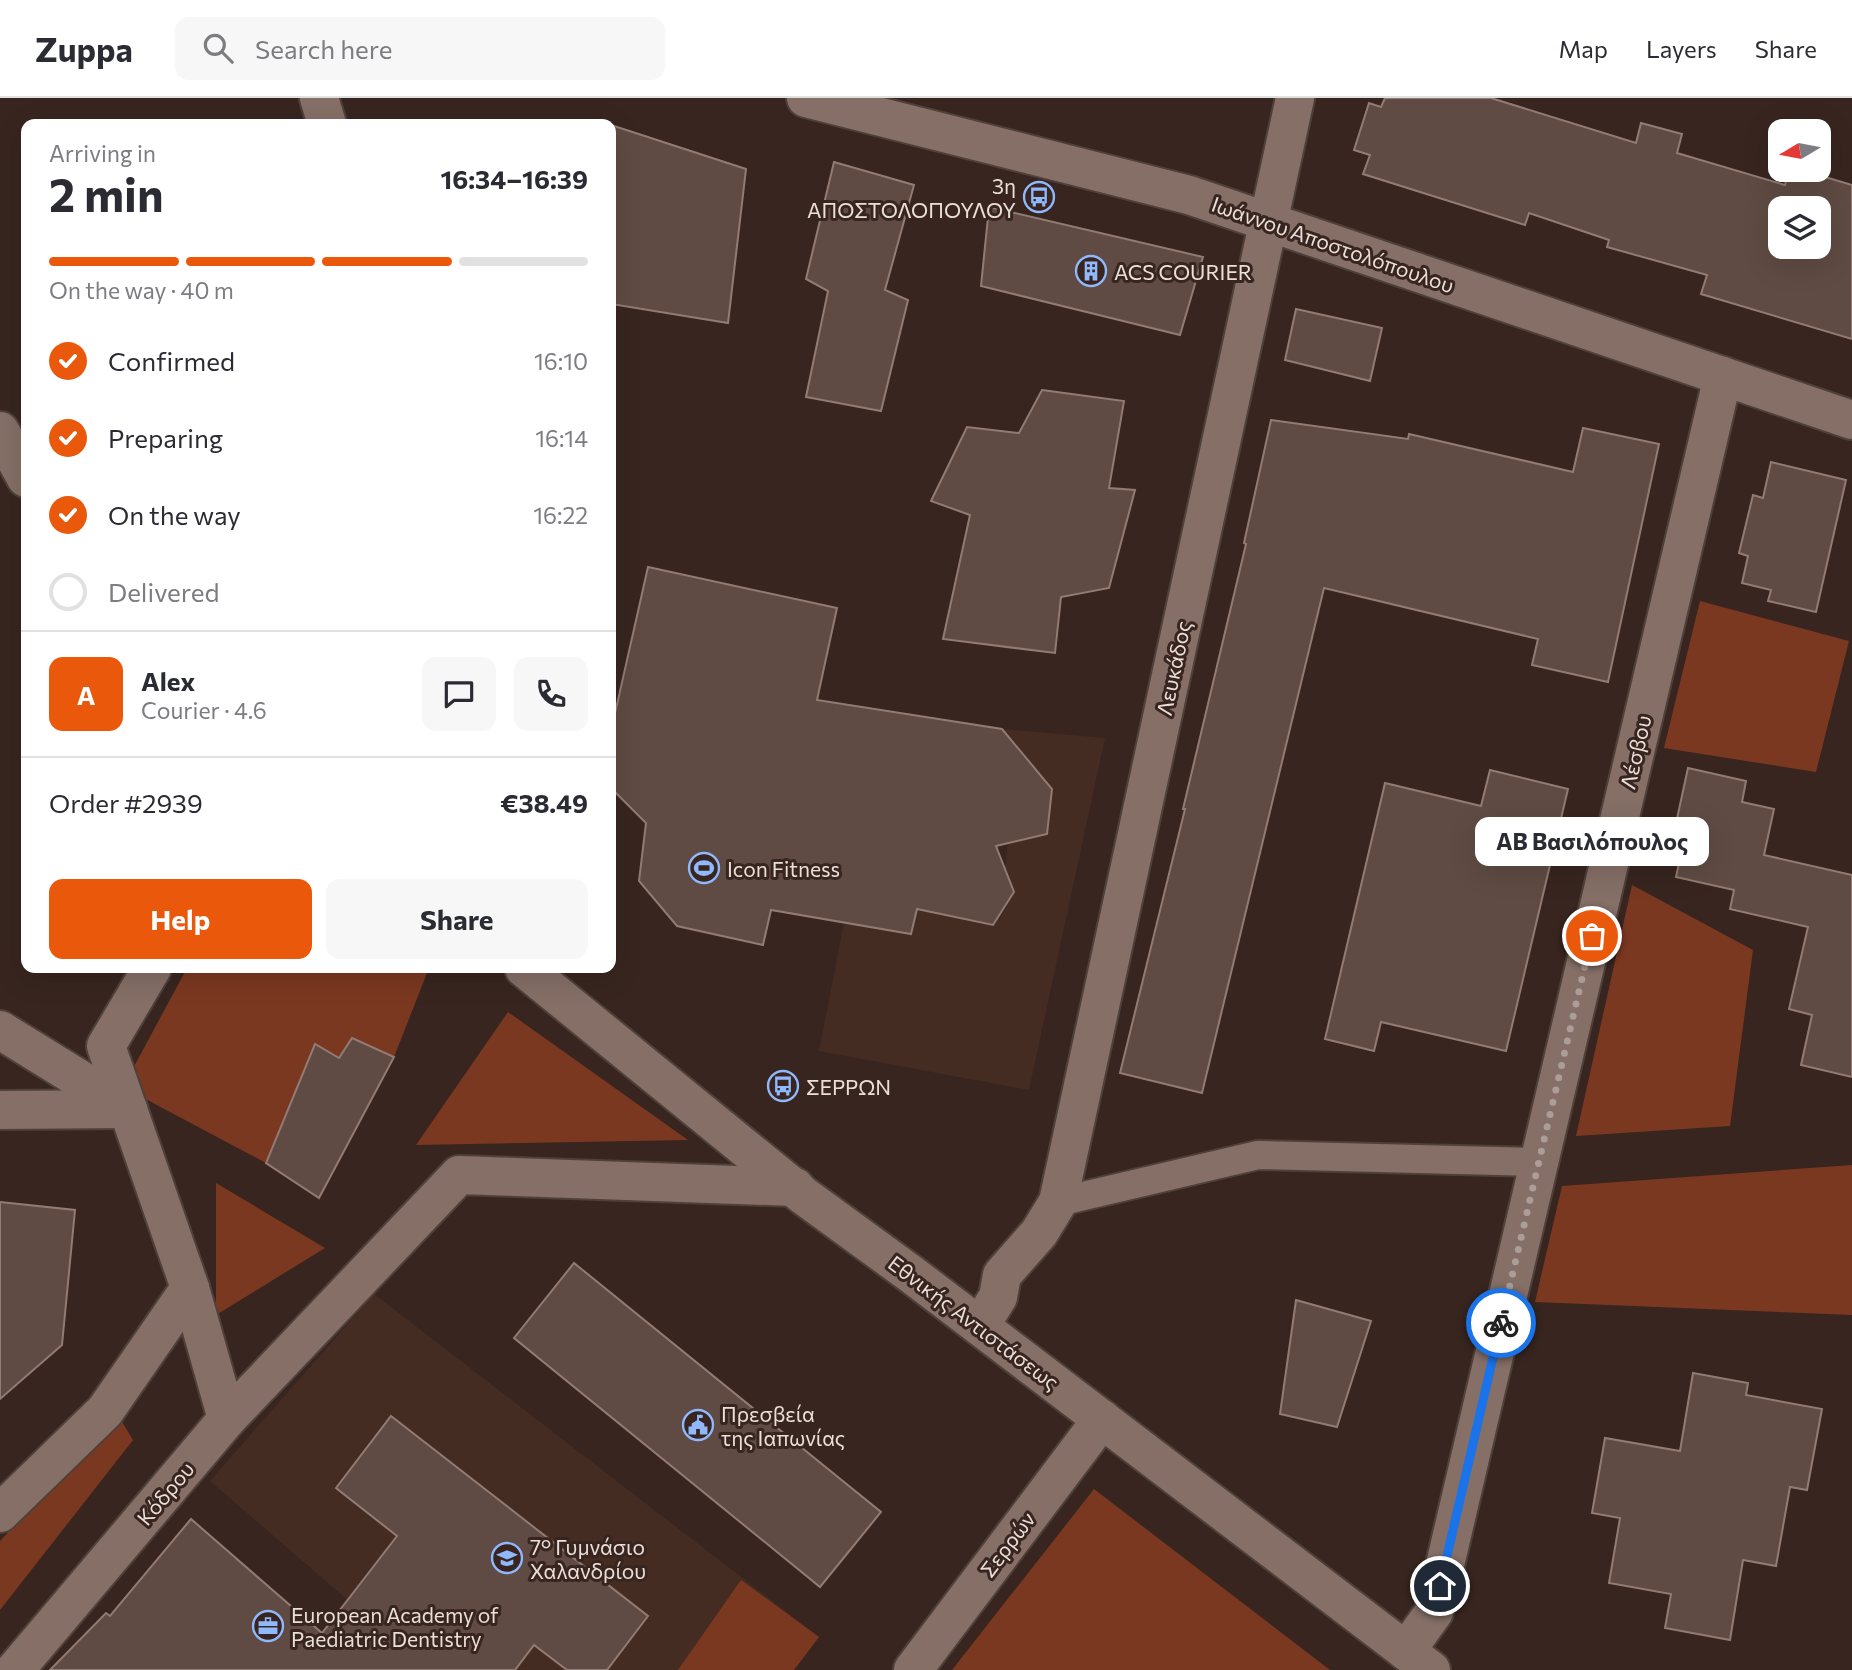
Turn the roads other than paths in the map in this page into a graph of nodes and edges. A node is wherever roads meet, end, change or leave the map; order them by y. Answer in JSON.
{"nodes":[{"id":1,"x":319,"y":98,"type":"edge"},
{"id":2,"x":806,"y":98,"type":"edge"},
{"id":3,"x":1296,"y":98,"type":"edge"},
{"id":4,"x":325,"y":119,"type":"edge"},
{"id":5,"x":1269,"y":222,"type":"junction"},
{"id":6,"x":1723,"y":376,"type":"junction"},
{"id":7,"x":1852,"y":421,"type":"edge"},
{"id":8,"x":0,"y":431,"type":"edge"},
{"id":9,"x":21,"y":469,"type":"edge"},
{"id":10,"x":149,"y":973,"type":"edge"},
{"id":11,"x":530,"y":973,"type":"edge"},
{"id":12,"x":0,"y":1030,"type":"edge"},
{"id":13,"x":128,"y":1109,"type":"junction"},
{"id":14,"x":0,"y":1110,"type":"edge"},
{"id":15,"x":1539,"y":1162,"type":"junction"},
{"id":16,"x":795,"y":1187,"type":"junction"},
{"id":17,"x":1049,"y":1217,"type":"junction"},
{"id":18,"x":190,"y":1289,"type":"junction"},
{"id":19,"x":989,"y":1312,"type":"junction"},
{"id":20,"x":227,"y":1419,"type":"junction"},
{"id":21,"x":1102,"y":1419,"type":"junction"},
{"id":22,"x":0,"y":1513,"type":"edge"},
{"id":23,"x":1418,"y":1661,"type":"edge"},
{"id":24,"x":15,"y":1670,"type":"edge"},
{"id":25,"x":913,"y":1670,"type":"edge"}],
"edges":[{"from":1,"to":4,"type":"street"},
{"from":2,"to":5,"type":"street","name":"Ιωάννου Αποστολόπουλου"},
{"from":3,"to":5,"type":"street","name":"Λευκάδος"},
{"from":5,"to":6,"type":"street","name":"Ιωάννου Αποστολόπουλου"},
{"from":5,"to":17,"type":"street","name":"Λευκάδος"},
{"from":6,"to":7,"type":"street","name":"Ιωάννου Αποστολόπουλου"},
{"from":6,"to":15,"type":"street","name":"Λέσβου"},
{"from":8,"to":9,"type":"street"},
{"from":10,"to":13,"type":"street"},
{"from":11,"to":16,"type":"street","name":"Εθνικής Αντιστάσεως"},
{"from":12,"to":13,"type":"street"},
{"from":13,"to":14,"type":"street"},
{"from":13,"to":18,"type":"street"},
{"from":15,"to":17,"type":"lane"},
{"from":15,"to":23,"type":"street","name":"Λέσβου"},
{"from":16,"to":19,"type":"street","name":"Εθνικής Αντιστάσεως"},
{"from":16,"to":20,"type":"street","name":"Κόδρου"},
{"from":17,"to":19,"type":"street","name":"Λευκάδος"},
{"from":18,"to":20,"type":"street"},
{"from":18,"to":22,"type":"street"},
{"from":19,"to":21,"type":"street","name":"Εθνικής Αντιστάσεως"},
{"from":20,"to":24,"type":"street","name":"Κόδρου"},
{"from":21,"to":23,"type":"street","name":"Εθνικής Αντιστάσεως"},
{"from":21,"to":25,"type":"street","name":"Σερρών"}]}
